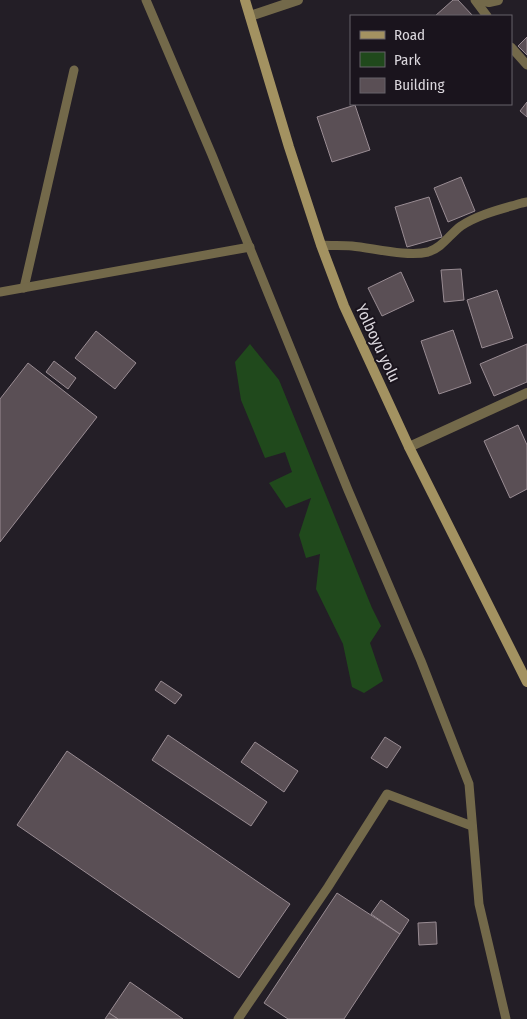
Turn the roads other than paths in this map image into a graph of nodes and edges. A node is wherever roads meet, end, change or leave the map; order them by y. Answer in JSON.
{"nodes":[{"id":1,"x":146,"y":0,"type":"edge"},
{"id":2,"x":245,"y":0,"type":"edge"},
{"id":3,"x":298,"y":0,"type":"edge"},
{"id":4,"x":477,"y":0,"type":"edge"},
{"id":5,"x":498,"y":0,"type":"edge"},
{"id":6,"x":486,"y":15,"type":"edge"},
{"id":7,"x":250,"y":16,"type":"junction"},
{"id":8,"x":512,"y":48,"type":"edge"},
{"id":9,"x":527,"y":65,"type":"edge"},
{"id":10,"x":74,"y":70,"type":"dead end"},
{"id":11,"x":527,"y":202,"type":"edge"},
{"id":12,"x":321,"y":245,"type":"junction"},
{"id":13,"x":250,"y":247,"type":"junction"},
{"id":14,"x":24,"y":288,"type":"junction"},
{"id":15,"x":0,"y":292,"type":"edge"},
{"id":16,"x":527,"y":393,"type":"edge"},
{"id":17,"x":409,"y":446,"type":"junction"},
{"id":18,"x":527,"y":682,"type":"edge"},
{"id":19,"x":472,"y":826,"type":"junction"},
{"id":20,"x":238,"y":1019,"type":"edge"},
{"id":21,"x":506,"y":1019,"type":"edge"}],
"edges":[{"from":1,"to":13,"type":"lane"},
{"from":2,"to":7,"type":"main road","name":"Yolboyu yolu"},
{"from":3,"to":7,"type":"street"},
{"from":4,"to":5,"type":"street"},
{"from":4,"to":6,"type":"lane"},
{"from":7,"to":12,"type":"main road","name":"Yolboyu yolu"},
{"from":8,"to":9,"type":"lane"},
{"from":10,"to":14,"type":"lane"},
{"from":11,"to":12,"type":"lane"},
{"from":12,"to":17,"type":"main road","name":"Yolboyu yolu"},
{"from":13,"to":14,"type":"lane"},
{"from":13,"to":19,"type":"lane"},
{"from":14,"to":15,"type":"lane"},
{"from":16,"to":17,"type":"street"},
{"from":17,"to":18,"type":"main road","name":"Yolboyu yolu"},
{"from":19,"to":20,"type":"lane"},
{"from":19,"to":21,"type":"lane"}]}
